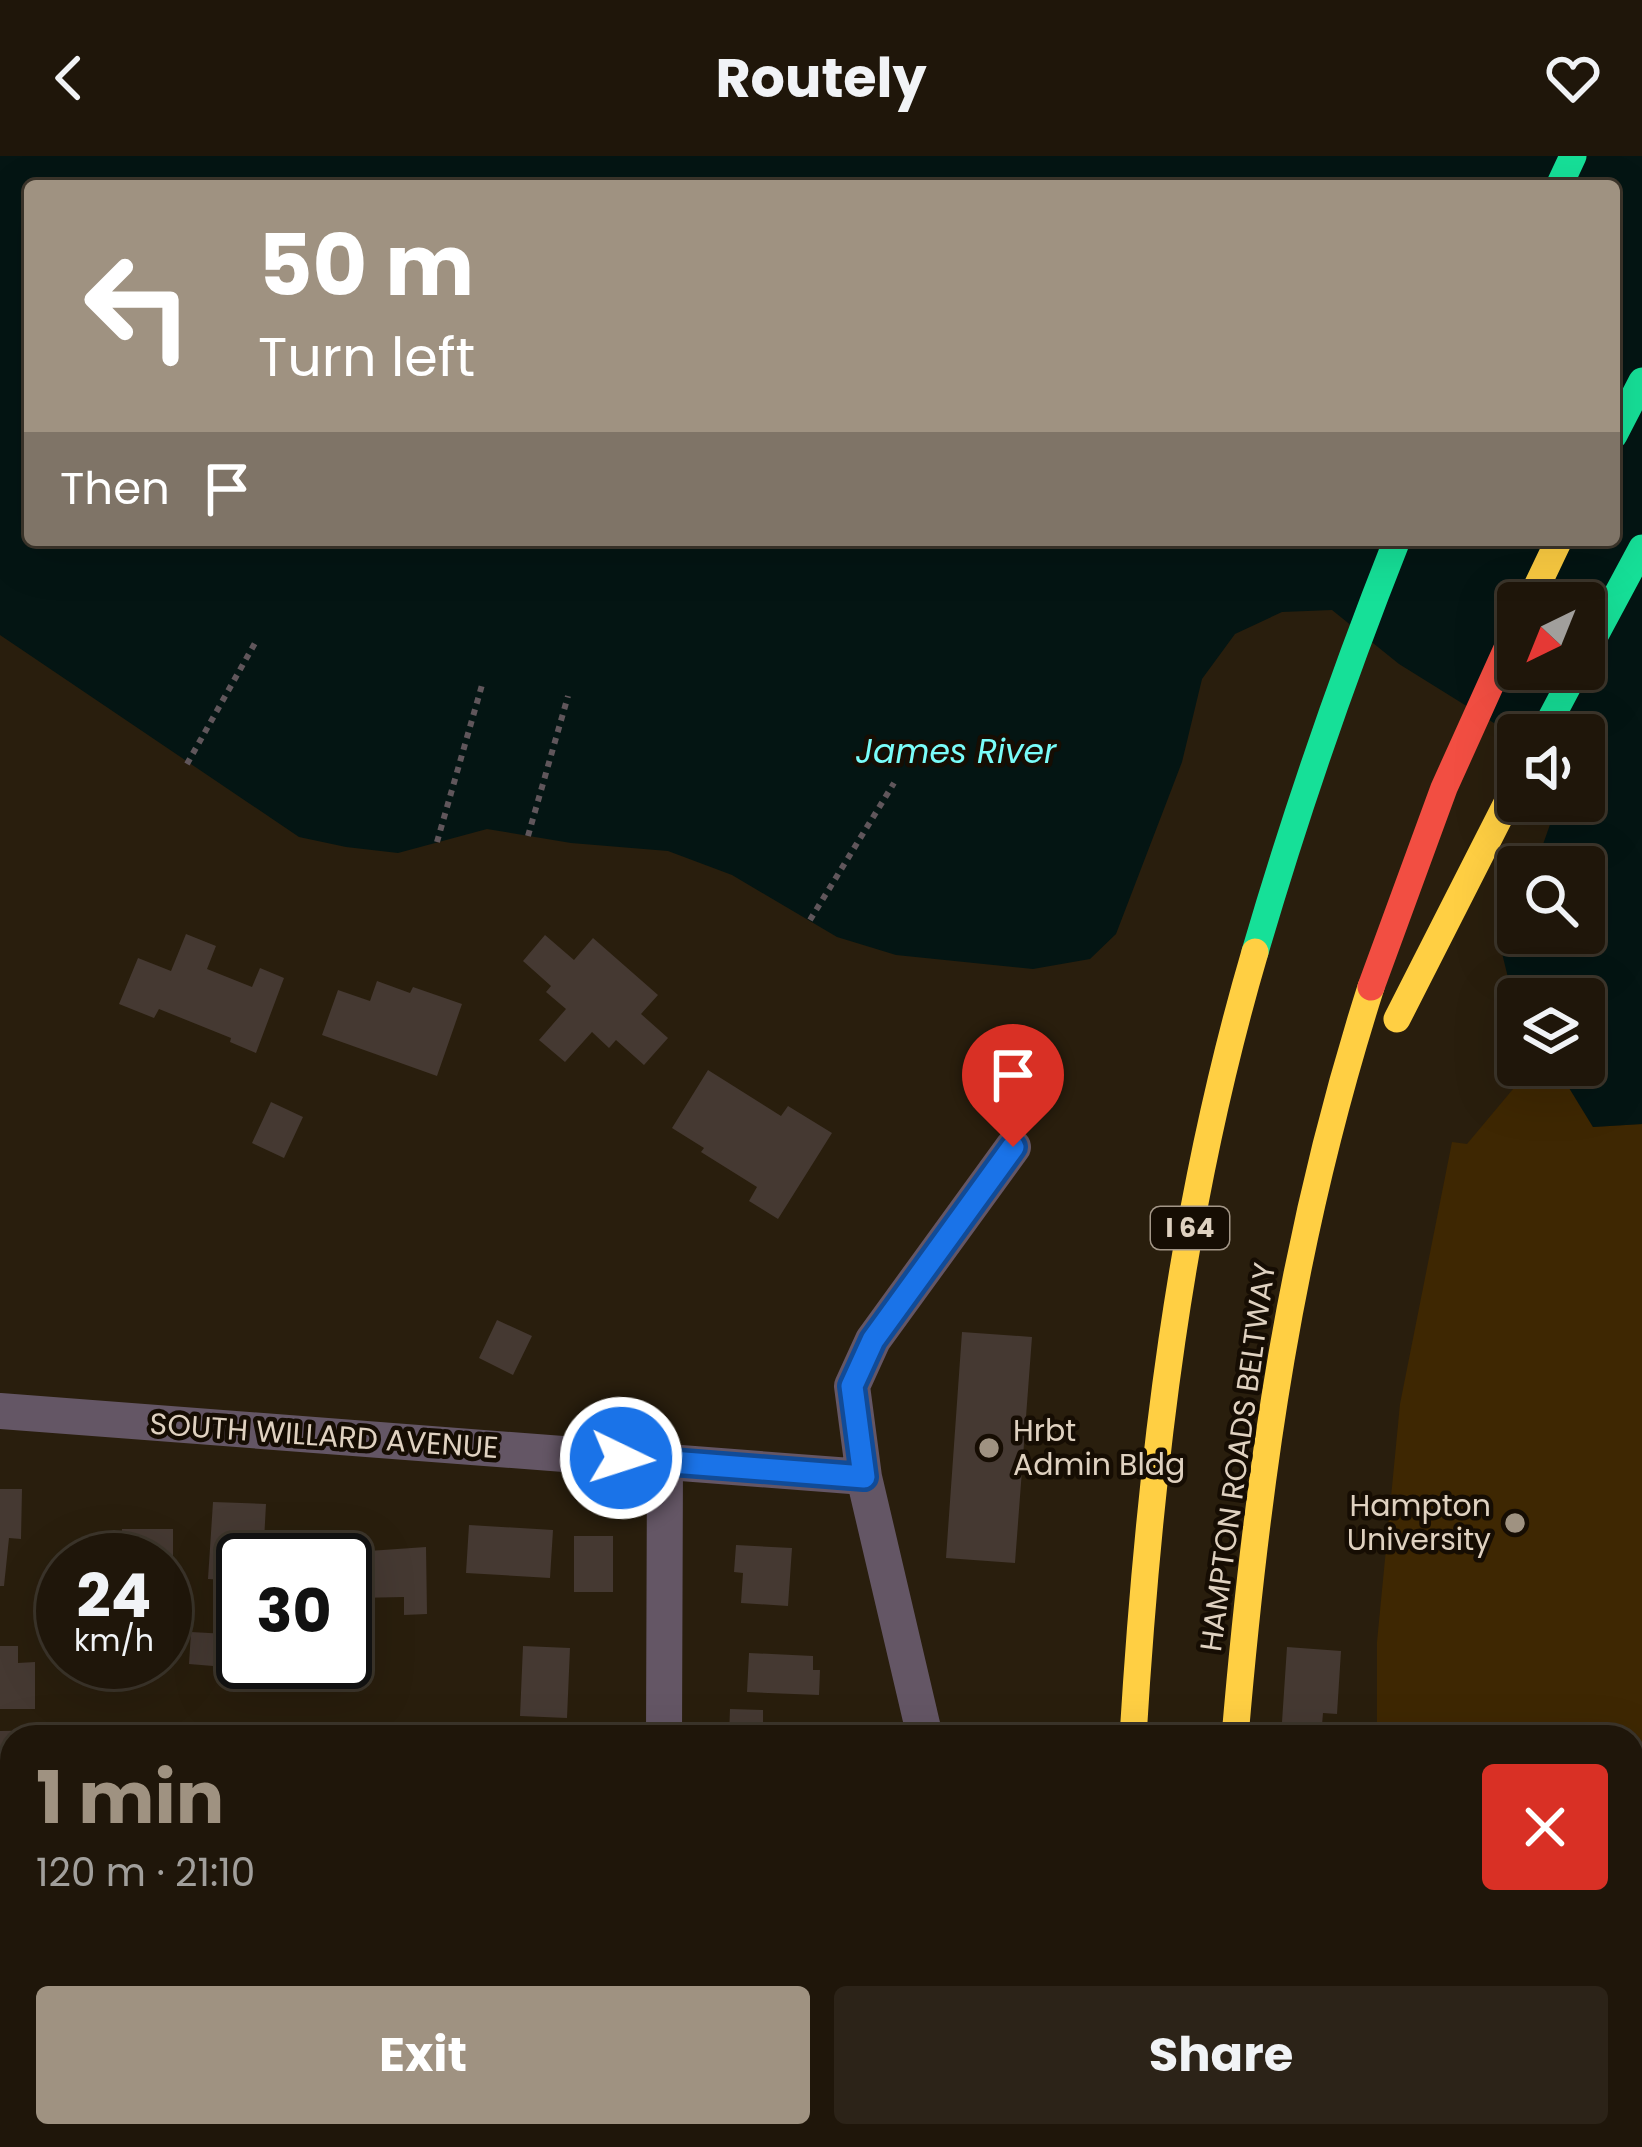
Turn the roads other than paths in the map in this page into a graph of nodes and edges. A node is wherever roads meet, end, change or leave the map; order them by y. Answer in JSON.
{"nodes":[{"id":1,"x":1642,"y":381,"type":"edge"},
{"id":2,"x":1620,"y":423,"type":"edge"},
{"id":3,"x":1394,"y":546,"type":"edge"},
{"id":4,"x":1556,"y":546,"type":"edge"},
{"id":5,"x":1642,"y":548,"type":"edge"},
{"id":6,"x":1538,"y":582,"type":"edge"},
{"id":7,"x":1605,"y":617,"type":"edge"},
{"id":8,"x":1497,"y":671,"type":"edge"},
{"id":9,"x":1497,"y":821,"type":"edge"},
{"id":10,"x":1013,"y":1147,"type":"dead end"},
{"id":11,"x":1288,"y":1306,"type":"junction"},
{"id":12,"x":0,"y":1412,"type":"edge"},
{"id":13,"x":665,"y":1461,"type":"junction"},
{"id":14,"x":864,"y":1477,"type":"junction"},
{"id":15,"x":664,"y":1725,"type":"edge"},
{"id":16,"x":923,"y":1725,"type":"edge"},
{"id":17,"x":1134,"y":1725,"type":"edge"},
{"id":18,"x":1236,"y":1725,"type":"edge"}],
"edges":[{"from":1,"to":2,"type":"highway"},
{"from":3,"to":17,"type":"highway","number":"I 64"},
{"from":4,"to":6,"type":"highway"},
{"from":5,"to":7,"type":"highway"},
{"from":8,"to":11,"type":"highway","name":"HAMPTON ROADS BELTWAY"},
{"from":9,"to":11,"type":"highway"},
{"from":10,"to":14,"type":"street"},
{"from":11,"to":18,"type":"highway","name":"HAMPTON ROADS BELTWAY"},
{"from":12,"to":13,"type":"street","name":"SOUTH WILLARD AVENUE"},
{"from":13,"to":14,"type":"street","name":"SOUTH WILLARD AVENUE"},
{"from":13,"to":15,"type":"street"},
{"from":14,"to":16,"type":"street"}]}
